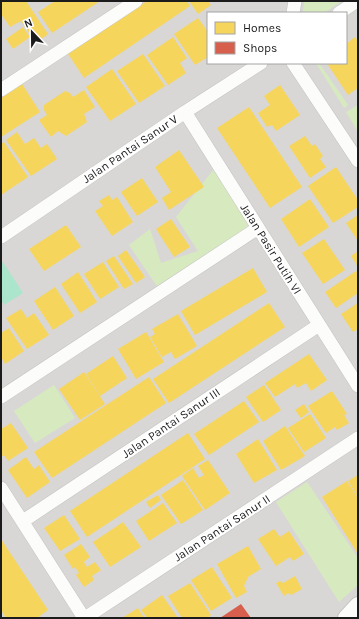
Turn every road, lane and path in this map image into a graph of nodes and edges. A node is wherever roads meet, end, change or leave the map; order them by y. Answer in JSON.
{"nodes":[{"id":1,"x":136,"y":1,"type":"edge"},
{"id":2,"x":295,"y":1,"type":"edge"},
{"id":3,"x":357,"y":1,"type":"edge"},
{"id":4,"x":293,"y":12,"type":"edge"},
{"id":5,"x":340,"y":12,"type":"edge"},
{"id":6,"x":259,"y":64,"type":"edge"},
{"id":7,"x":294,"y":64,"type":"edge"},
{"id":8,"x":1,"y":90,"type":"edge"},
{"id":9,"x":185,"y":112,"type":"junction"},
{"id":10,"x":358,"y":161,"type":"edge"},
{"id":11,"x":258,"y":228,"type":"junction"},
{"id":12,"x":1,"y":237,"type":"edge"},
{"id":13,"x":319,"y":325,"type":"junction"},
{"id":14,"x":358,"y":386,"type":"edge"},
{"id":15,"x":1,"y":397,"type":"edge"},
{"id":16,"x":358,"y":438,"type":"edge"},
{"id":17,"x":1,"y":488,"type":"edge"},
{"id":18,"x":23,"y":521,"type":"junction"},
{"id":19,"x":358,"y":605,"type":"edge"},
{"id":20,"x":85,"y":618,"type":"edge"},
{"id":21,"x":346,"y":618,"type":"edge"}],
"edges":[{"from":1,"to":8,"type":"street"},
{"from":2,"to":4,"type":"street"},
{"from":3,"to":5,"type":"street"},
{"from":6,"to":9,"type":"street","name":"Jalan Pantai Sanur V"},
{"from":7,"to":10,"type":"street"},
{"from":9,"to":11,"type":"street","name":"Jalan Pasir Putih VI"},
{"from":9,"to":12,"type":"street","name":"Jalan Pantai Sanur V"},
{"from":11,"to":13,"type":"street","name":"Jalan Pasir Putih VI"},
{"from":11,"to":15,"type":"street"},
{"from":13,"to":14,"type":"street","name":"Jalan Pasir Putih VI"},
{"from":13,"to":18,"type":"street","name":"Jalan Pantai Sanur III"},
{"from":16,"to":20,"type":"street","name":"Jalan Pantai Sanur II"},
{"from":17,"to":18,"type":"street"},
{"from":18,"to":20,"type":"street"},
{"from":19,"to":21,"type":"street"}]}
